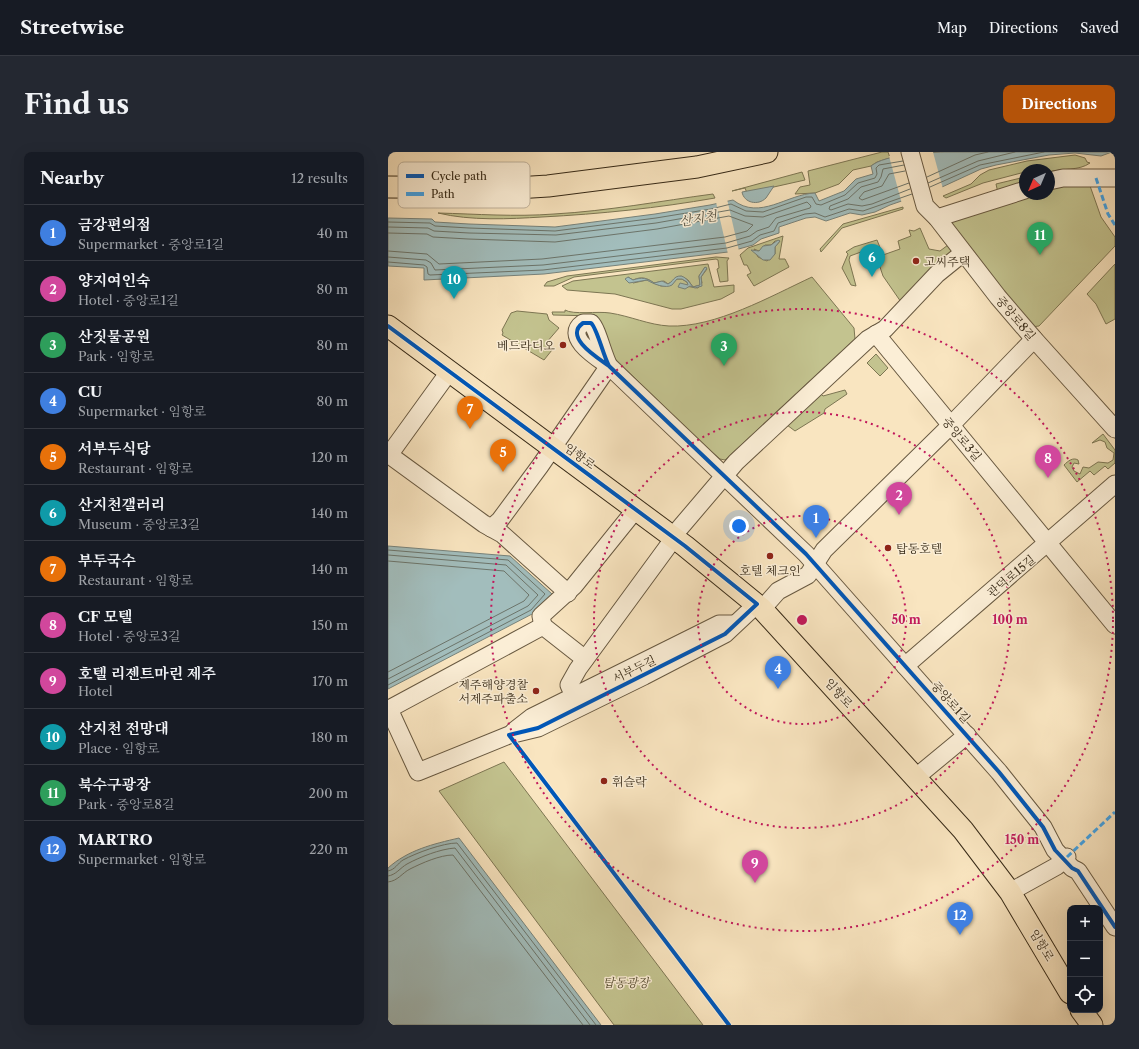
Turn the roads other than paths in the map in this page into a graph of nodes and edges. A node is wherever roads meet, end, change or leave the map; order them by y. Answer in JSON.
{"nodes":[{"id":1,"x":767,"y":152,"type":"edge"},
{"id":2,"x":910,"y":152,"type":"edge"},
{"id":3,"x":1115,"y":178,"type":"edge"},
{"id":4,"x":1055,"y":180,"type":"edge"},
{"id":5,"x":388,"y":187,"type":"edge"},
{"id":6,"x":398,"y":187,"type":"edge"},
{"id":7,"x":530,"y":187,"type":"edge"},
{"id":8,"x":1019,"y":192,"type":"edge"},
{"id":9,"x":937,"y":218,"type":"junction"},
{"id":10,"x":963,"y":253,"type":"junction"},
{"id":11,"x":388,"y":326,"type":"edge"},
{"id":12,"x":876,"y":334,"type":"junction"},
{"id":13,"x":1034,"y":339,"type":"junction"},
{"id":14,"x":609,"y":366,"type":"joint"},
{"id":15,"x":449,"y":372,"type":"junction"},
{"id":16,"x":951,"y":426,"type":"junction"},
{"id":17,"x":1115,"y":429,"type":"edge"},
{"id":18,"x":552,"y":448,"type":"junction"},
{"id":19,"x":389,"y":454,"type":"edge"},
{"id":20,"x":724,"y":475,"type":"junction"},
{"id":21,"x":1115,"y":484,"type":"edge"},
{"id":22,"x":636,"y":509,"type":"junction"},
{"id":23,"x":491,"y":528,"type":"junction"},
{"id":24,"x":674,"y":537,"type":"junction"},
{"id":25,"x":1048,"y":543,"type":"junction"},
{"id":26,"x":815,"y":564,"type":"junction"},
{"id":27,"x":568,"y":592,"type":"junction"},
{"id":28,"x":759,"y":606,"type":"junction"},
{"id":29,"x":735,"y":624,"type":"junction"},
{"id":30,"x":1115,"y":625,"type":"edge"},
{"id":31,"x":543,"y":626,"type":"junction"},
{"id":32,"x":585,"y":659,"type":"junction"},
{"id":33,"x":905,"y":666,"type":"junction"},
{"id":34,"x":574,"y":696,"type":"junction"},
{"id":35,"x":509,"y":735,"type":"junction"},
{"id":36,"x":967,"y":735,"type":"junction"},
{"id":37,"x":915,"y":778,"type":"junction"},
{"id":38,"x":1066,"y":859,"type":"junction"},
{"id":39,"x":1010,"y":892,"type":"junction"},
{"id":40,"x":1115,"y":927,"type":"edge"},
{"id":41,"x":1067,"y":988,"type":"edge"},
{"id":42,"x":1083,"y":1013,"type":"edge"},
{"id":43,"x":1092,"y":1025,"type":"edge"}],
"edges":[{"from":1,"to":7,"type":"main road"},
{"from":2,"to":9,"type":"street","name":"중앙로8길"},
{"from":3,"to":4,"type":"street"},
{"from":5,"to":6,"type":"main road"},
{"from":8,"to":9,"type":"street"},
{"from":9,"to":10,"type":"street","name":"중앙로8길"},
{"from":10,"to":12,"type":"street"},
{"from":10,"to":13,"type":"street","name":"중앙로8길"},
{"from":11,"to":15,"type":"main road","name":"임항로"},
{"from":12,"to":16,"type":"street","name":"중앙로3길"},
{"from":12,"to":20,"type":"street"},
{"from":13,"to":16,"type":"street","name":"서부두길"},
{"from":13,"to":17,"type":"street","name":"중앙로8길"},
{"from":14,"to":18,"type":"street","name":"임항로"},
{"from":14,"to":20,"type":"street","name":"중앙로1길"},
{"from":15,"to":18,"type":"main road","name":"임항로"},
{"from":15,"to":19,"type":"street"},
{"from":16,"to":25,"type":"street","name":"중앙로3길"},
{"from":16,"to":26,"type":"street","name":"서부두길"},
{"from":18,"to":22,"type":"main road","name":"임항로"},
{"from":18,"to":23,"type":"street","name":"임항로"},
{"from":19,"to":23,"type":"street"},
{"from":20,"to":24,"type":"street"},
{"from":20,"to":26,"type":"street","name":"중앙로1길"},
{"from":21,"to":25,"type":"street","name":"관덕로15길"},
{"from":22,"to":24,"type":"main road","name":"임항로"},
{"from":22,"to":27,"type":"street"},
{"from":23,"to":27,"type":"street"},
{"from":24,"to":28,"type":"main road","name":"임항로"},
{"from":24,"to":32,"type":"street"},
{"from":25,"to":30,"type":"street","name":"중앙로3길"},
{"from":25,"to":33,"type":"street","name":"관덕로15길"},
{"from":26,"to":28,"type":"street","name":"서부두길"},
{"from":26,"to":33,"type":"street","name":"중앙로1길"},
{"from":27,"to":31,"type":"street"},
{"from":28,"to":29,"type":"street","name":"서부두길"},
{"from":28,"to":37,"type":"main road","name":"임항로"},
{"from":29,"to":34,"type":"street","name":"서부두길"},
{"from":29,"to":35,"type":"street","name":"서부두길"},
{"from":31,"to":32,"type":"street"},
{"from":31,"to":35,"type":"street","name":"서부두길"},
{"from":32,"to":34,"type":"street"},
{"from":33,"to":36,"type":"street","name":"중앙로1길"},
{"from":34,"to":35,"type":"street","name":"서부두길"},
{"from":36,"to":37,"type":"street"},
{"from":36,"to":38,"type":"street","name":"중앙로1길"},
{"from":37,"to":39,"type":"main road","name":"임항로"},
{"from":38,"to":39,"type":"street"},
{"from":38,"to":40,"type":"street","name":"중앙로1길"},
{"from":39,"to":41,"type":"main road","name":"임항로"},
{"from":42,"to":43,"type":"main road"}]}
